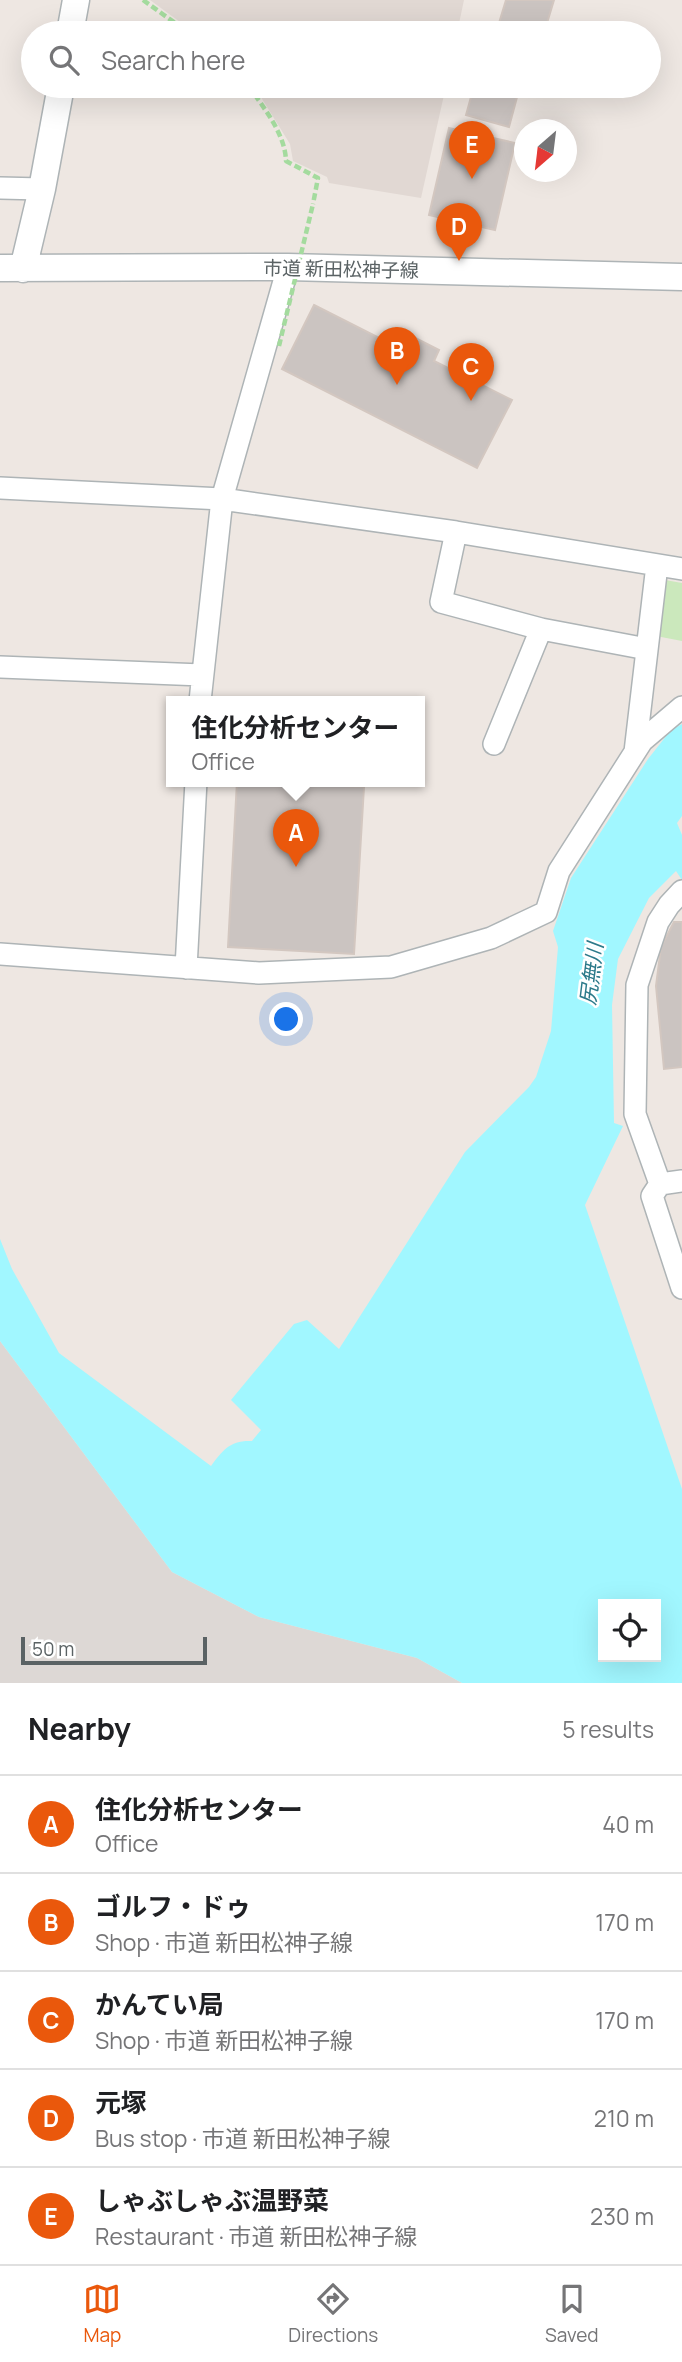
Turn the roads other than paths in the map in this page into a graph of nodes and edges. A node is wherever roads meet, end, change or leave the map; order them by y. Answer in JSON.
{"nodes":[{"id":1,"x":76,"y":0,"type":"edge"},
{"id":2,"x":72,"y":21,"type":"edge"},
{"id":3,"x":59,"y":98,"type":"edge"},
{"id":4,"x":0,"y":188,"type":"edge"},
{"id":5,"x":42,"y":188,"type":"junction"},
{"id":6,"x":288,"y":267,"type":"junction"},
{"id":7,"x":11,"y":269,"type":"edge"},
{"id":8,"x":682,"y":277,"type":"edge"},
{"id":9,"x":0,"y":488,"type":"edge"},
{"id":10,"x":222,"y":499,"type":"junction"},
{"id":11,"x":456,"y":532,"type":"junction"},
{"id":12,"x":657,"y":565,"type":"junction"},
{"id":13,"x":682,"y":569,"type":"edge"},
{"id":14,"x":541,"y":629,"type":"junction"},
{"id":15,"x":647,"y":649,"type":"junction"},
{"id":16,"x":0,"y":667,"type":"edge"},
{"id":17,"x":202,"y":675,"type":"junction"},
{"id":18,"x":201,"y":696,"type":"edge"},
{"id":19,"x":682,"y":706,"type":"edge"},
{"id":20,"x":494,"y":744,"type":"dead end"},
{"id":21,"x":635,"y":752,"type":"junction"},
{"id":22,"x":196,"y":787,"type":"edge"},
{"id":23,"x":682,"y":891,"type":"edge"},
{"id":24,"x":0,"y":954,"type":"edge"},
{"id":25,"x":186,"y":968,"type":"junction"},
{"id":26,"x":682,"y":1181,"type":"edge"},
{"id":27,"x":660,"y":1184,"type":"junction"},
{"id":28,"x":682,"y":1288,"type":"edge"}],
"edges":[{"from":1,"to":2,"type":"street"},
{"from":3,"to":5,"type":"street"},
{"from":4,"to":5,"type":"street"},
{"from":5,"to":7,"type":"street"},
{"from":6,"to":7,"type":"street","name":"市道 新田松神子線"},
{"from":6,"to":8,"type":"street","name":"市道 新田松神子線"},
{"from":6,"to":10,"type":"street"},
{"from":9,"to":10,"type":"street"},
{"from":10,"to":11,"type":"street"},
{"from":10,"to":17,"type":"street"},
{"from":11,"to":12,"type":"street"},
{"from":11,"to":14,"type":"street"},
{"from":12,"to":13,"type":"street"},
{"from":12,"to":15,"type":"street"},
{"from":14,"to":15,"type":"street"},
{"from":14,"to":20,"type":"street"},
{"from":15,"to":21,"type":"street"},
{"from":16,"to":17,"type":"street"},
{"from":17,"to":18,"type":"street"},
{"from":19,"to":21,"type":"street"},
{"from":21,"to":25,"type":"street"},
{"from":22,"to":25,"type":"street"},
{"from":23,"to":27,"type":"street"},
{"from":24,"to":25,"type":"street"},
{"from":26,"to":27,"type":"street"},
{"from":27,"to":28,"type":"street"}]}
